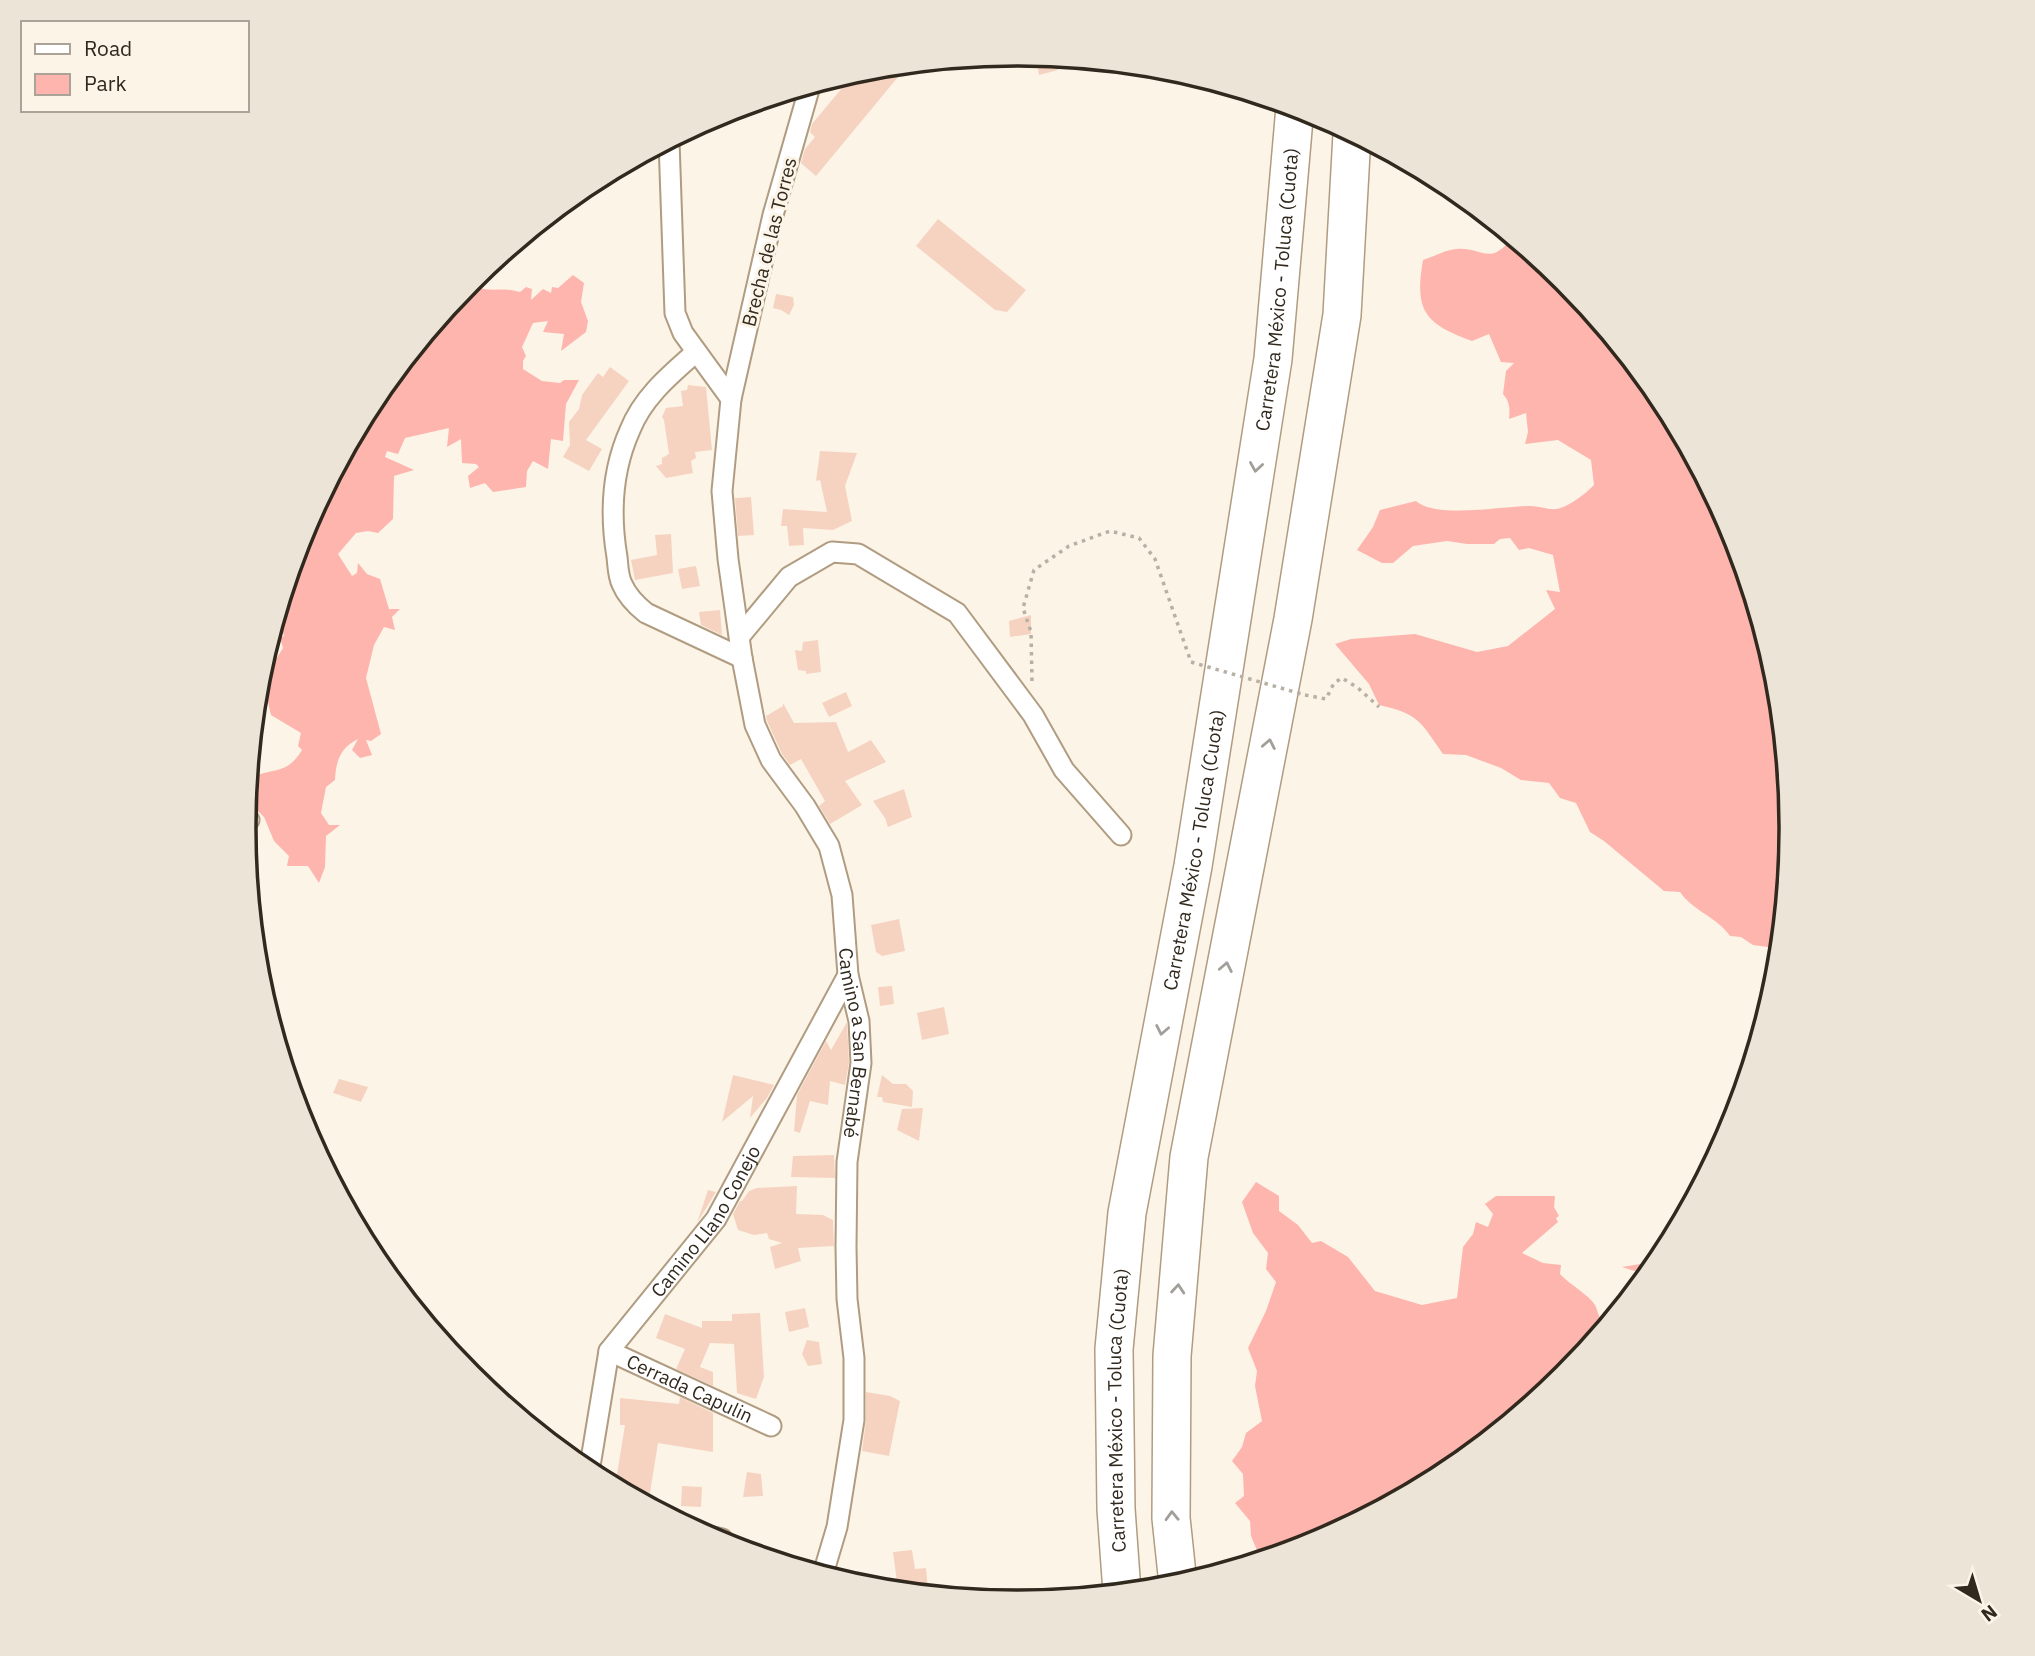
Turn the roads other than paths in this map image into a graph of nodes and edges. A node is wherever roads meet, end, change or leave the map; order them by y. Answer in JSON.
{"nodes":[{"id":1,"x":807,"y":96,"type":"edge"},
{"id":2,"x":1294,"y":119,"type":"edge"},
{"id":3,"x":1351,"y":144,"type":"edge"},
{"id":4,"x":669,"y":152,"type":"edge"},
{"id":5,"x":659,"y":157,"type":"edge"},
{"id":6,"x":669,"y":183,"type":"junction"},
{"id":7,"x":696,"y":352,"type":"junction"},
{"id":8,"x":731,"y":398,"type":"junction"},
{"id":9,"x":740,"y":636,"type":"junction"},
{"id":10,"x":742,"y":659,"type":"junction"},
{"id":11,"x":1121,"y":835,"type":"dead end"},
{"id":12,"x":848,"y":975,"type":"junction"},
{"id":13,"x":608,"y":1351,"type":"junction"},
{"id":14,"x":771,"y":1426,"type":"dead end"},
{"id":15,"x":591,"y":1459,"type":"edge"},
{"id":16,"x":826,"y":1565,"type":"edge"},
{"id":17,"x":1177,"y":1573,"type":"edge"},
{"id":18,"x":1121,"y":1582,"type":"edge"}],
"edges":[{"from":1,"to":8,"type":"street","name":"Brecha de las Torres"},
{"from":2,"to":18,"type":"highway","name":"Carretera México - Toluca (Cuota)","one_way":true},
{"from":17,"to":3,"type":"highway","one_way":true},
{"from":4,"to":6,"type":"street"},
{"from":5,"to":6,"type":"street"},
{"from":6,"to":7,"type":"street"},
{"from":7,"to":8,"type":"street"},
{"from":7,"to":10,"type":"street"},
{"from":8,"to":9,"type":"street","name":"Brecha de las Torres"},
{"from":9,"to":10,"type":"street","name":"Camino a San Bernabé"},
{"from":9,"to":11,"type":"street"},
{"from":10,"to":12,"type":"street","name":"Camino a San Bernabé"},
{"from":12,"to":13,"type":"street","name":"Camino Llano Conejo"},
{"from":12,"to":16,"type":"street","name":"Camino a San Bernabé"},
{"from":13,"to":14,"type":"street","name":"Cerrada Capulin"},
{"from":13,"to":15,"type":"street"}]}
